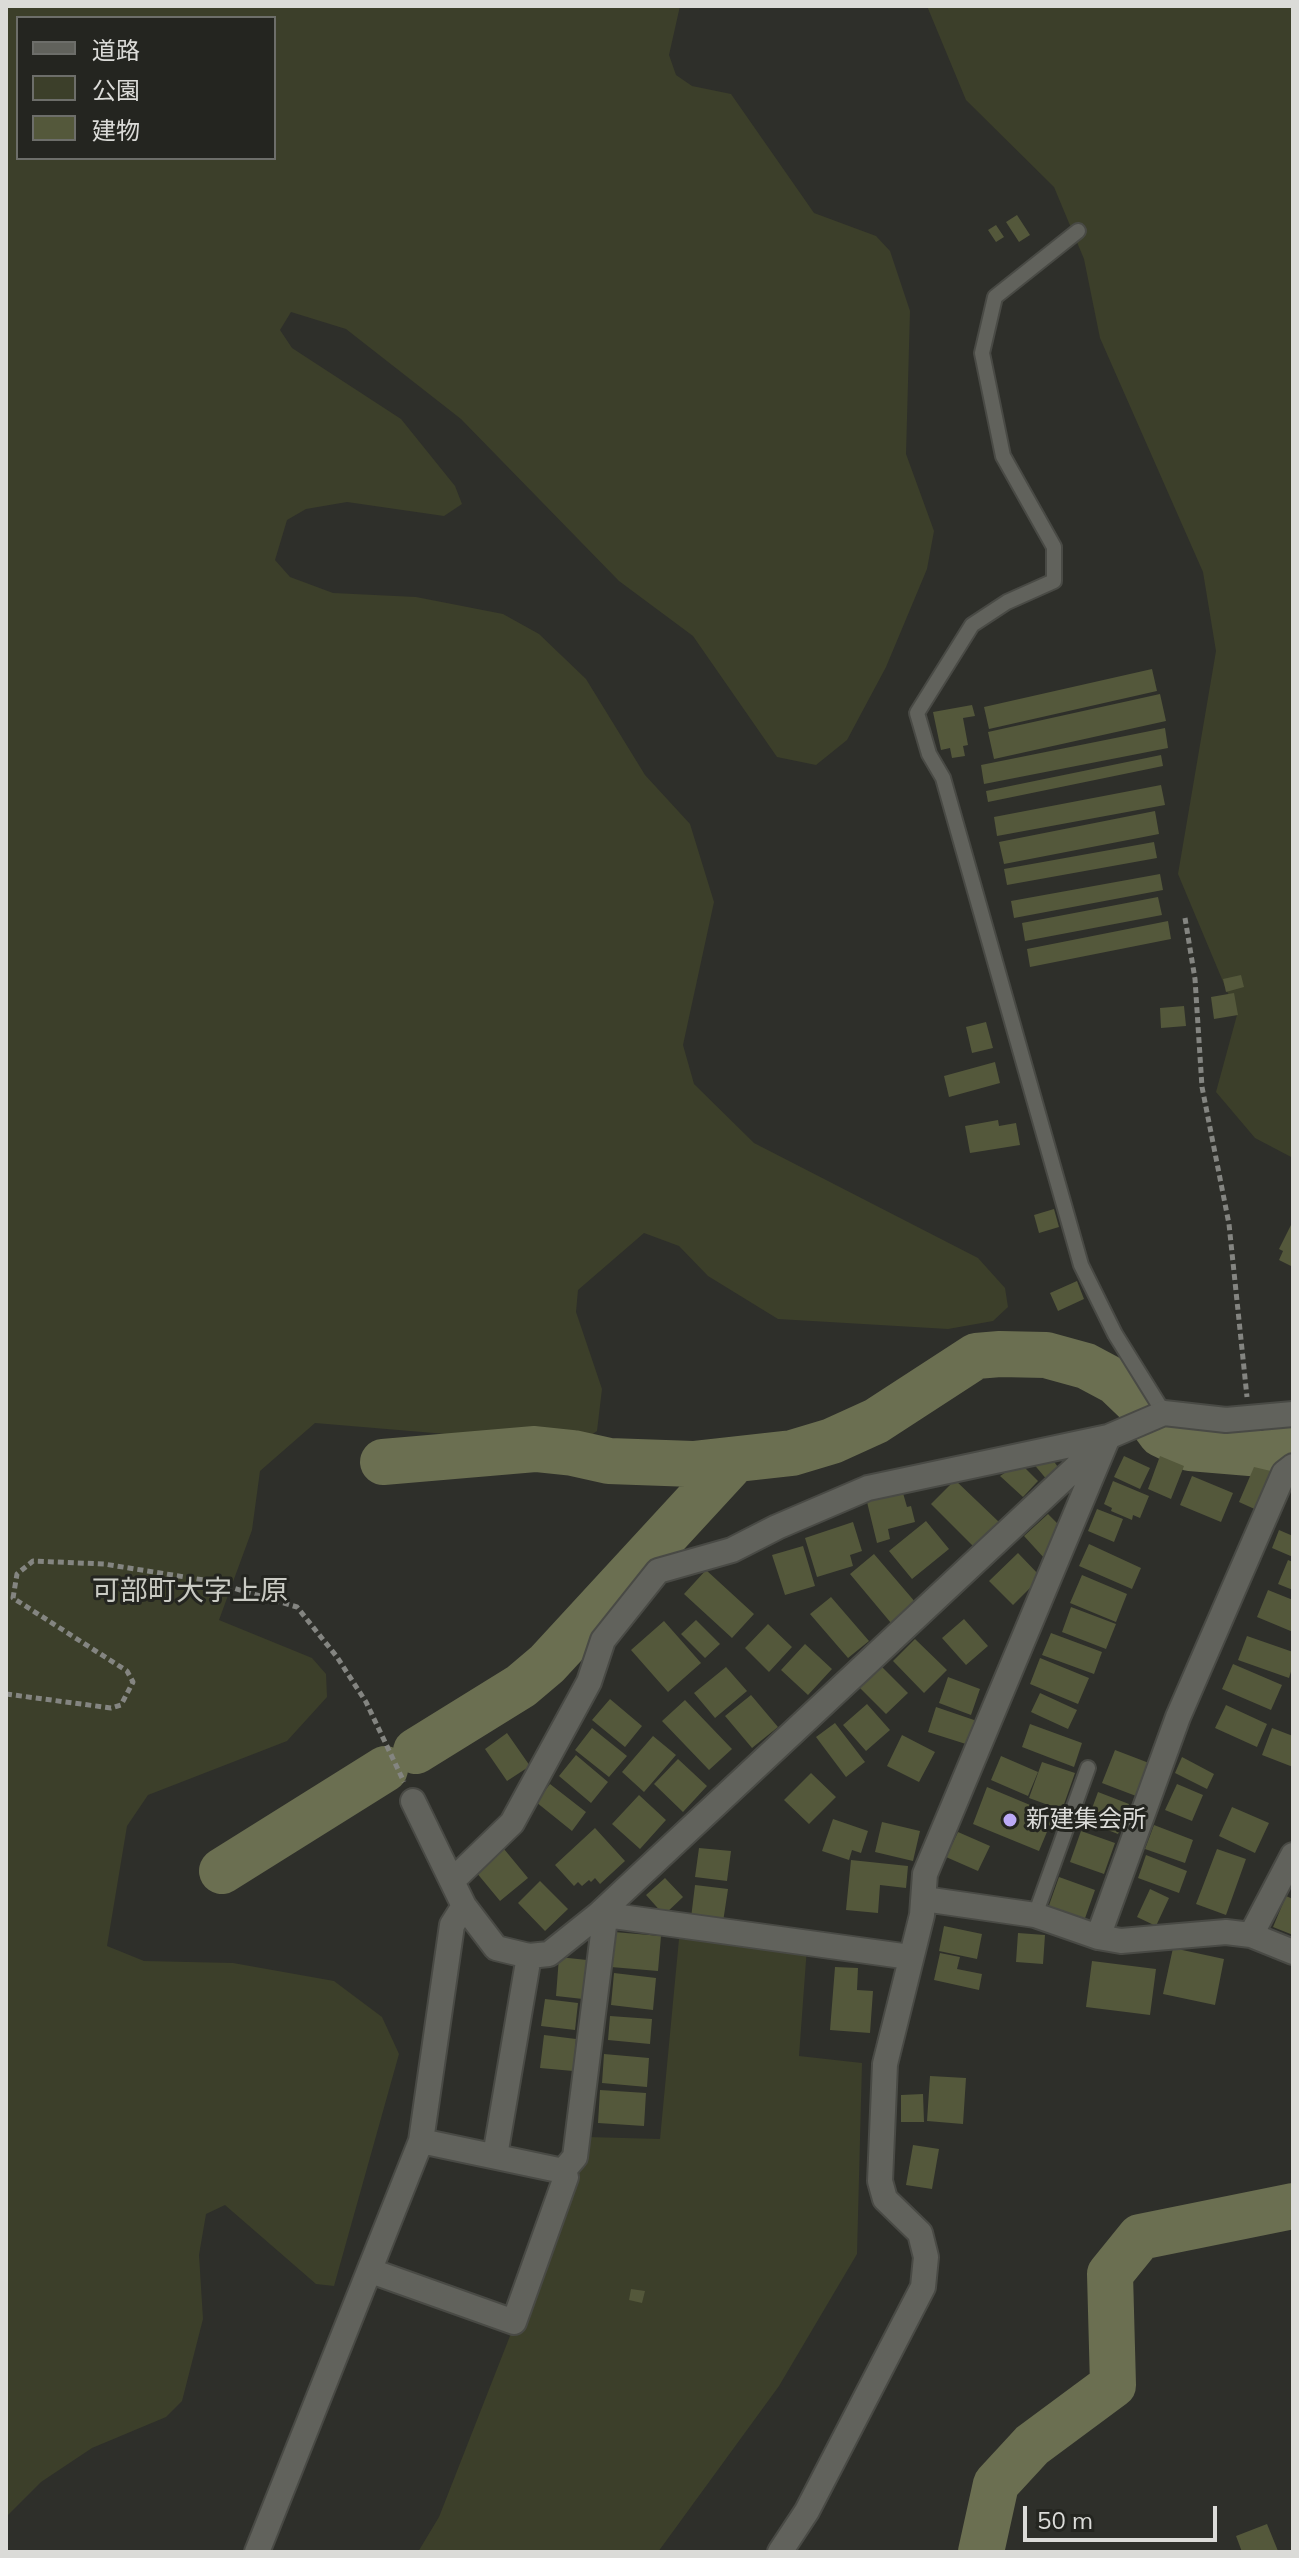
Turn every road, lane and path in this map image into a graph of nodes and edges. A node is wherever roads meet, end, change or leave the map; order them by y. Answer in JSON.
{"nodes":[{"id":1,"x":1078,"y":231,"type":"dead end"},
{"id":2,"x":1185,"y":918,"type":"dead end"},
{"id":3,"x":1293,"y":1414,"type":"edge"},
{"id":4,"x":1154,"y":1417,"type":"junction"},
{"id":5,"x":1249,"y":1418,"type":"junction"},
{"id":6,"x":1108,"y":1437,"type":"junction"},
{"id":7,"x":1293,"y":1466,"type":"edge"},
{"id":8,"x":6,"y":1694,"type":"edge"},
{"id":9,"x":1088,"y":1768,"type":"dead end"},
{"id":10,"x":413,"y":1801,"type":"joint"},
{"id":11,"x":1293,"y":1855,"type":"edge"},
{"id":12,"x":452,"y":1881,"type":"junction"},
{"id":13,"x":923,"y":1904,"type":"junction"},
{"id":14,"x":464,"y":1906,"type":"junction"},
{"id":15,"x":599,"y":1914,"type":"junction"},
{"id":16,"x":1035,"y":1915,"type":"junction"},
{"id":17,"x":1251,"y":1935,"type":"junction"},
{"id":18,"x":1098,"y":1937,"type":"junction"},
{"id":19,"x":1293,"y":1952,"type":"edge"},
{"id":20,"x":529,"y":1956,"type":"junction"},
{"id":21,"x":910,"y":1957,"type":"junction"},
{"id":22,"x":421,"y":2141,"type":"junction"},
{"id":23,"x":495,"y":2156,"type":"junction"},
{"id":24,"x":563,"y":2171,"type":"junction"},
{"id":25,"x":371,"y":2271,"type":"junction"},
{"id":26,"x":257,"y":2552,"type":"edge"},
{"id":27,"x":780,"y":2552,"type":"edge"}],
"edges":[{"from":1,"to":4,"type":"lane"},
{"from":2,"to":5,"type":"path"},
{"from":3,"to":5,"type":"street"},
{"from":4,"to":5,"type":"street"},
{"from":4,"to":6,"type":"street"},
{"from":6,"to":12,"type":"street"},
{"from":6,"to":13,"type":"street"},
{"from":6,"to":15,"type":"street"},
{"from":7,"to":18,"type":"street"},
{"from":8,"to":10,"type":"path"},
{"from":9,"to":16,"type":"lane"},
{"from":10,"to":12,"type":"street"},
{"from":11,"to":17,"type":"street"},
{"from":12,"to":14,"type":"street"},
{"from":13,"to":16,"type":"street"},
{"from":13,"to":21,"type":"street"},
{"from":14,"to":20,"type":"street"},
{"from":14,"to":22,"type":"street"},
{"from":15,"to":20,"type":"street"},
{"from":15,"to":21,"type":"street"},
{"from":15,"to":24,"type":"street"},
{"from":16,"to":18,"type":"street"},
{"from":17,"to":18,"type":"street"},
{"from":17,"to":19,"type":"street"},
{"from":20,"to":23,"type":"street"},
{"from":21,"to":27,"type":"street"},
{"from":22,"to":23,"type":"street"},
{"from":22,"to":25,"type":"street"},
{"from":23,"to":24,"type":"street"},
{"from":24,"to":25,"type":"street"},
{"from":25,"to":26,"type":"street"}]}
